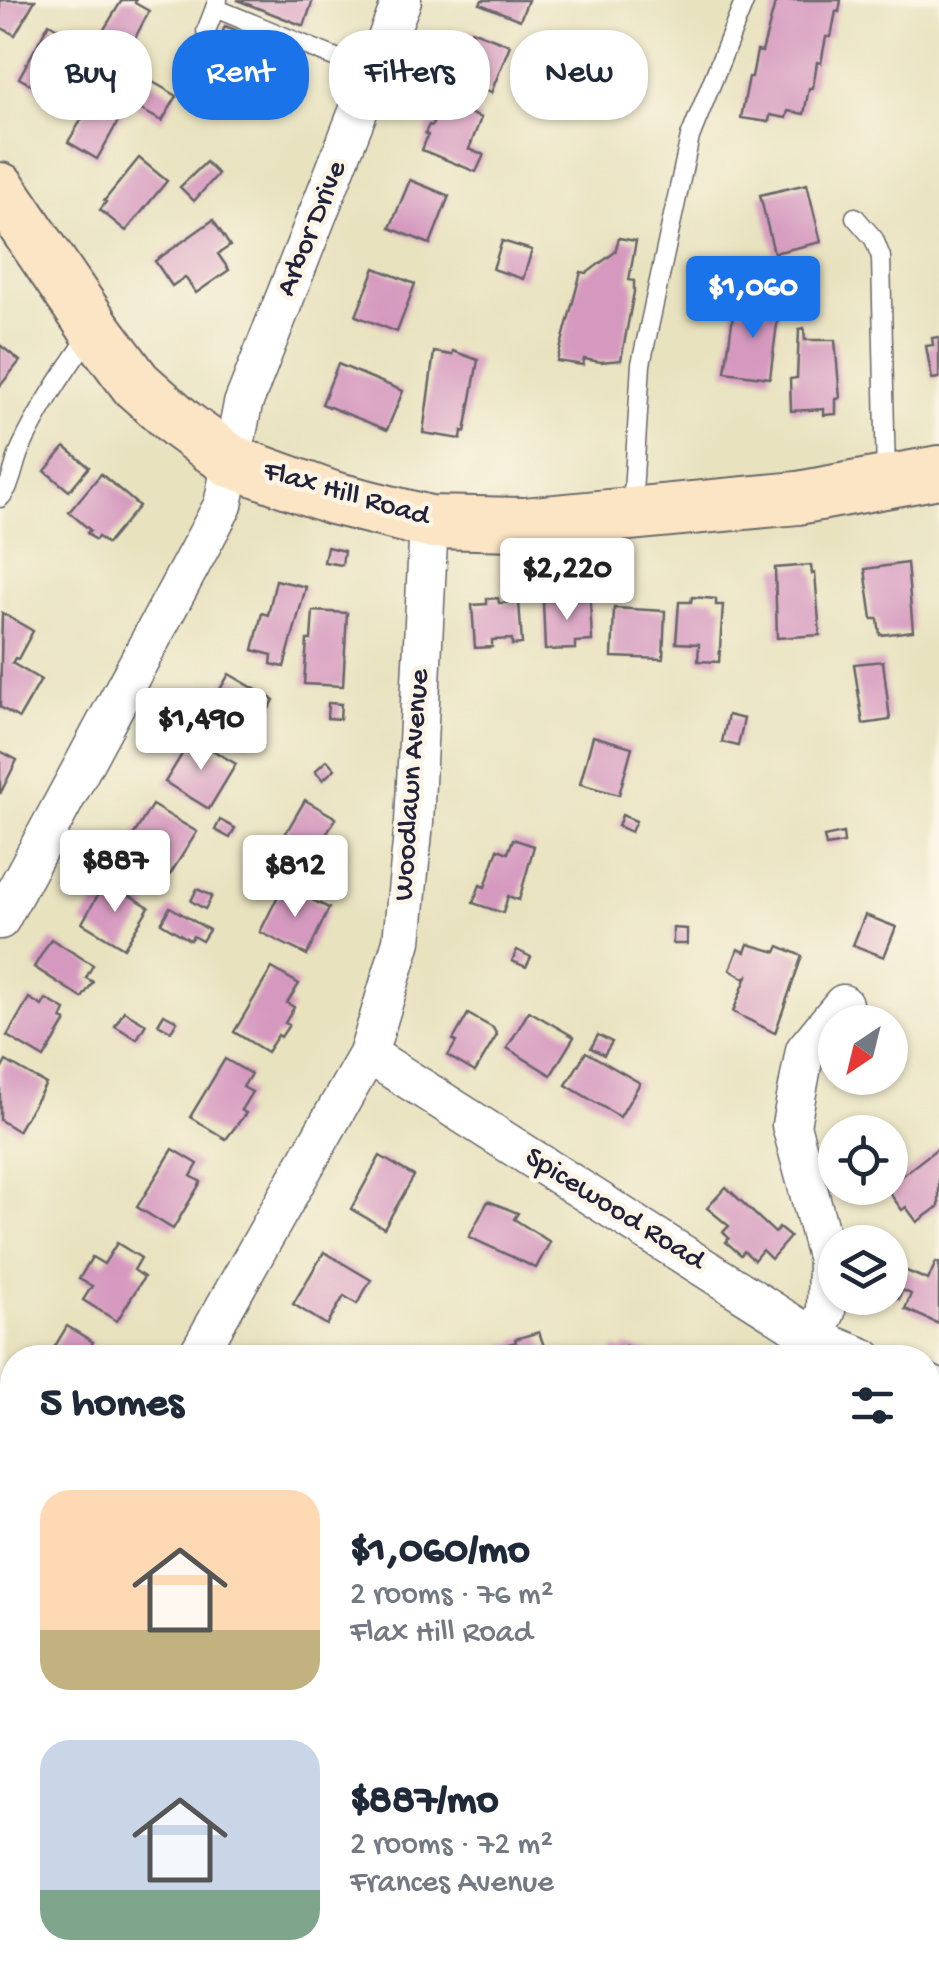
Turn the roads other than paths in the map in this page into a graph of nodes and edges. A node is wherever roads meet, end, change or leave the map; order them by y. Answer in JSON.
{"nodes":[{"id":1,"x":402,"y":0,"type":"edge"},
{"id":2,"x":745,"y":0,"type":"edge"},
{"id":3,"x":217,"y":4,"type":"edge"},
{"id":4,"x":206,"y":30,"type":"edge"},
{"id":5,"x":391,"y":30,"type":"edge"},
{"id":6,"x":329,"y":53,"type":"edge"},
{"id":7,"x":357,"y":120,"type":"edge"},
{"id":8,"x":0,"y":189,"type":"edge"},
{"id":9,"x":855,"y":217,"type":"dead end"},
{"id":10,"x":95,"y":329,"type":"junction"},
{"id":11,"x":231,"y":461,"type":"junction"},
{"id":12,"x":939,"y":472,"type":"edge"},
{"id":13,"x":886,"y":483,"type":"junction"},
{"id":14,"x":0,"y":498,"type":"edge"},
{"id":15,"x":632,"y":515,"type":"junction"},
{"id":16,"x":430,"y":522,"type":"junction"},
{"id":17,"x":0,"y":920,"type":"edge"},
{"id":18,"x":842,"y":1004,"type":"dead end"},
{"id":19,"x":368,"y":1054,"type":"junction"},
{"id":20,"x":813,"y":1336,"type":"junction"},
{"id":21,"x":203,"y":1345,"type":"edge"},
{"id":22,"x":834,"y":1345,"type":"edge"}],
"edges":[{"from":1,"to":5,"type":"street","name":"Arbor Drive"},
{"from":2,"to":15,"type":"lane"},
{"from":3,"to":4,"type":"lane"},
{"from":3,"to":6,"type":"lane"},
{"from":7,"to":11,"type":"street","name":"Arbor Drive"},
{"from":8,"to":10,"type":"main road","name":"Flax Hill Road"},
{"from":9,"to":13,"type":"lane"},
{"from":10,"to":11,"type":"main road","name":"Flax Hill Road"},
{"from":10,"to":14,"type":"lane"},
{"from":11,"to":16,"type":"main road","name":"Flax Hill Road"},
{"from":11,"to":17,"type":"street","name":"Arbor Drive"},
{"from":12,"to":13,"type":"main road","name":"Flax Hill Road"},
{"from":13,"to":15,"type":"main road","name":"Flax Hill Road"},
{"from":15,"to":16,"type":"main road","name":"Flax Hill Road"},
{"from":16,"to":19,"type":"street","name":"Woodlawn Avenue"},
{"from":18,"to":20,"type":"street"},
{"from":19,"to":20,"type":"street","name":"Spicewood Road"},
{"from":19,"to":21,"type":"street","name":"Woodlawn Avenue"},
{"from":20,"to":22,"type":"street","name":"Spicewood Road"}]}
